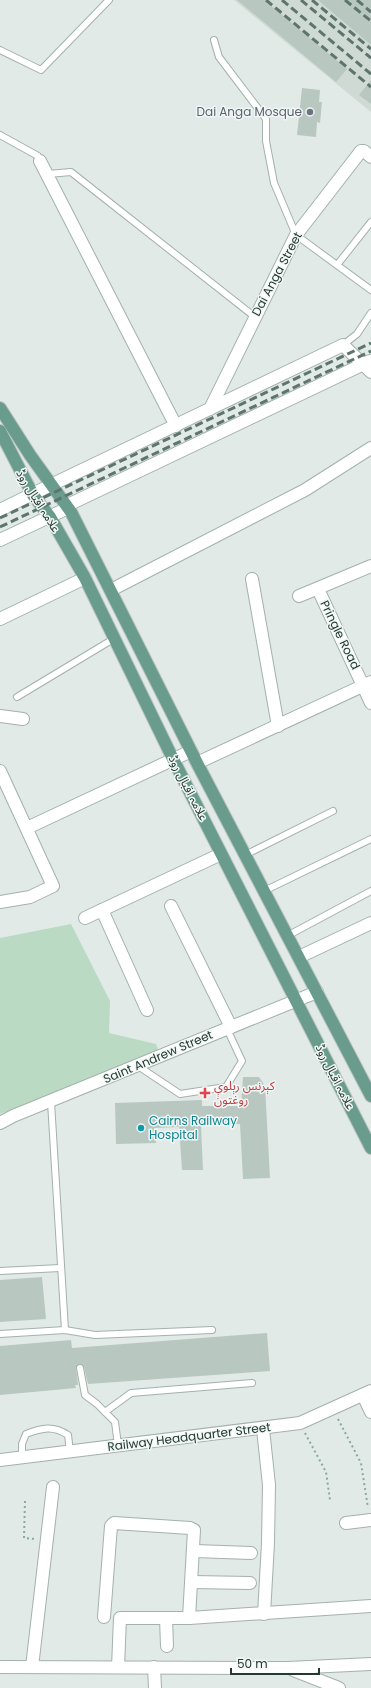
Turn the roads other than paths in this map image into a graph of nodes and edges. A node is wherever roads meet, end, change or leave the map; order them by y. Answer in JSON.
{"nodes":[{"id":1,"x":109,"y":0,"type":"edge"},
{"id":2,"x":214,"y":40,"type":"dead end"},
{"id":3,"x":0,"y":50,"type":"edge"},
{"id":4,"x":0,"y":135,"type":"edge"},
{"id":5,"x":367,"y":154,"type":"edge"},
{"id":6,"x":40,"y":161,"type":"joint"},
{"id":7,"x":48,"y":174,"type":"junction"},
{"id":8,"x":370,"y":224,"type":"edge"},
{"id":9,"x":296,"y":235,"type":"junction"},
{"id":10,"x":337,"y":265,"type":"junction"},
{"id":11,"x":371,"y":290,"type":"edge"},
{"id":12,"x":371,"y":313,"type":"edge"},
{"id":13,"x":255,"y":317,"type":"junction"},
{"id":14,"x":344,"y":345,"type":"junction"},
{"id":15,"x":368,"y":365,"type":"edge"},
{"id":16,"x":0,"y":408,"type":"edge"},
{"id":17,"x":210,"y":409,"type":"junction"},
{"id":18,"x":176,"y":426,"type":"junction"},
{"id":19,"x":0,"y":431,"type":"edge"},
{"id":20,"x":371,"y":448,"type":"edge"},
{"id":21,"x":51,"y":485,"type":"junction"},
{"id":22,"x":33,"y":495,"type":"junction"},
{"id":23,"x":68,"y":508,"type":"junction"},
{"id":24,"x":0,"y":510,"type":"edge"},
{"id":25,"x":50,"y":517,"type":"junction"},
{"id":26,"x":0,"y":540,"type":"edge"},
{"id":27,"x":371,"y":566,"type":"edge"},
{"id":28,"x":85,"y":578,"type":"junction"},
{"id":29,"x":252,"y":580,"type":"dead end"},
{"id":30,"x":318,"y":589,"type":"junction"},
{"id":31,"x":111,"y":590,"type":"junction"},
{"id":32,"x":299,"y":596,"type":"dead end"},
{"id":33,"x":0,"y":619,"type":"edge"},
{"id":34,"x":115,"y":638,"type":"junction"},
{"id":35,"x":367,"y":684,"type":"edge"},
{"id":36,"x":17,"y":697,"type":"dead end"},
{"id":37,"x":371,"y":703,"type":"edge"},
{"id":38,"x":0,"y":716,"type":"edge"},
{"id":39,"x":23,"y":719,"type":"dead end"},
{"id":40,"x":278,"y":726,"type":"junction"},
{"id":41,"x":191,"y":751,"type":"junction"},
{"id":42,"x":173,"y":759,"type":"junction"},
{"id":43,"x":197,"y":763,"type":"junction"},
{"id":44,"x":0,"y":772,"type":"edge"},
{"id":45,"x":333,"y":811,"type":"dead end"},
{"id":46,"x":27,"y":828,"type":"junction"},
{"id":47,"x":371,"y":839,"type":"edge"},
{"id":48,"x":221,"y":854,"type":"junction"},
{"id":49,"x":245,"y":855,"type":"junction"},
{"id":50,"x":264,"y":891,"type":"junction"},
{"id":51,"x":371,"y":891,"type":"edge"},
{"id":52,"x":0,"y":902,"type":"edge"},
{"id":53,"x":171,"y":906,"type":"dead end"},
{"id":54,"x":102,"y":910,"type":"junction"},
{"id":55,"x":85,"y":918,"type":"dead end"},
{"id":56,"x":371,"y":922,"type":"edge"},
{"id":57,"x":287,"y":936,"type":"junction"},
{"id":58,"x":299,"y":957,"type":"junction"},
{"id":59,"x":316,"y":992,"type":"junction"},
{"id":60,"x":296,"y":1000,"type":"junction"},
{"id":61,"x":147,"y":1010,"type":"dead end"},
{"id":62,"x":229,"y":1028,"type":"junction"},
{"id":63,"x":138,"y":1066,"type":"junction"},
{"id":64,"x":371,"y":1096,"type":"edge"},
{"id":65,"x":51,"y":1102,"type":"junction"},
{"id":66,"x":0,"y":1123,"type":"edge"},
{"id":67,"x":371,"y":1148,"type":"edge"},
{"id":68,"x":60,"y":1268,"type":"junction"},
{"id":69,"x":0,"y":1271,"type":"edge"},
{"id":70,"x":65,"y":1330,"type":"junction"},
{"id":71,"x":212,"y":1330,"type":"dead end"},
{"id":72,"x":0,"y":1334,"type":"edge"},
{"id":73,"x":80,"y":1368,"type":"dead end"},
{"id":74,"x":252,"y":1383,"type":"dead end"},
{"id":75,"x":367,"y":1393,"type":"edge"},
{"id":76,"x":105,"y":1412,"type":"junction"},
{"id":77,"x":371,"y":1412,"type":"edge"},
{"id":78,"x":263,"y":1428,"type":"junction"},
{"id":79,"x":118,"y":1445,"type":"junction"},
{"id":80,"x":70,"y":1452,"type":"junction"},
{"id":81,"x":22,"y":1458,"type":"junction"},
{"id":82,"x":0,"y":1460,"type":"edge"},
{"id":83,"x":53,"y":1487,"type":"dead end"},
{"id":84,"x":370,"y":1520,"type":"edge"},
{"id":85,"x":346,"y":1523,"type":"dead end"},
{"id":86,"x":194,"y":1551,"type":"junction"},
{"id":87,"x":251,"y":1553,"type":"dead end"},
{"id":88,"x":192,"y":1582,"type":"junction"},
{"id":89,"x":250,"y":1583,"type":"dead end"},
{"id":90,"x":371,"y":1606,"type":"edge"},
{"id":91,"x":264,"y":1614,"type":"junction"},
{"id":92,"x":120,"y":1618,"type":"junction"},
{"id":93,"x":166,"y":1618,"type":"junction"},
{"id":94,"x":189,"y":1618,"type":"junction"},
{"id":95,"x":167,"y":1646,"type":"dead end"},
{"id":96,"x":371,"y":1664,"type":"edge"},
{"id":97,"x":0,"y":1667,"type":"edge"},
{"id":98,"x":32,"y":1667,"type":"junction"},
{"id":99,"x":118,"y":1667,"type":"junction"},
{"id":100,"x":154,"y":1667,"type":"junction"},
{"id":101,"x":288,"y":1668,"type":"junction"},
{"id":102,"x":332,"y":1687,"type":"edge"},
{"id":103,"x":155,"y":1688,"type":"edge"}],
"edges":[{"from":1,"to":3,"type":"lane"},
{"from":2,"to":9,"type":"lane"},
{"from":4,"to":6,"type":"lane"},
{"from":5,"to":9,"type":"street","name":"Dai Anga Street"},
{"from":6,"to":7,"type":"street"},
{"from":7,"to":13,"type":"lane"},
{"from":7,"to":18,"type":"street"},
{"from":8,"to":10,"type":"lane"},
{"from":9,"to":10,"type":"lane"},
{"from":9,"to":13,"type":"street","name":"Dai Anga Street"},
{"from":10,"to":11,"type":"lane"},
{"from":12,"to":14,"type":"lane"},
{"from":13,"to":17,"type":"street","name":"Dai Anga Street"},
{"from":14,"to":15,"type":"street"},
{"from":14,"to":17,"type":"street"},
{"from":15,"to":23,"type":"street"},
{"from":16,"to":21,"type":"main road","name":"علامہ اقبال روڈ"},
{"from":17,"to":18,"type":"street"},
{"from":18,"to":21,"type":"street"},
{"from":19,"to":22,"type":"main road","name":"علامہ اقبال روڈ"},
{"from":20,"to":31,"type":"street"},
{"from":21,"to":22,"type":"street"},
{"from":21,"to":23,"type":"main road","name":"علامہ اقبال روڈ"},
{"from":22,"to":24,"type":"street"},
{"from":22,"to":25,"type":"main road","name":"علامہ اقبال روڈ"},
{"from":23,"to":25,"type":"street"},
{"from":23,"to":31,"type":"main road","name":"علامہ اقبال روڈ"},
{"from":25,"to":26,"type":"street"},
{"from":25,"to":28,"type":"main road","name":"علامہ اقبال روڈ"},
{"from":27,"to":30,"type":"street"},
{"from":28,"to":33,"type":"street"},
{"from":28,"to":34,"type":"main road","name":"علامہ اقبال روڈ"},
{"from":29,"to":40,"type":"street"},
{"from":30,"to":32,"type":"street"},
{"from":30,"to":35,"type":"street","name":"Pringle Road"},
{"from":31,"to":41,"type":"main road","name":"علامہ اقبال روڈ"},
{"from":34,"to":36,"type":"lane"},
{"from":34,"to":42,"type":"main road","name":"علامہ اقبال روڈ"},
{"from":35,"to":37,"type":"street","name":"Pringle Road"},
{"from":35,"to":40,"type":"street"},
{"from":38,"to":39,"type":"street"},
{"from":40,"to":43,"type":"street"},
{"from":41,"to":42,"type":"street"},
{"from":41,"to":43,"type":"main road","name":"علامہ اقبال روڈ"},
{"from":42,"to":46,"type":"street"},
{"from":42,"to":48,"type":"main road","name":"علامہ اقبال روڈ"},
{"from":43,"to":49,"type":"main road","name":"علامہ اقبال روڈ"},
{"from":44,"to":46,"type":"street"},
{"from":45,"to":49,"type":"lane"},
{"from":46,"to":52,"type":"street"},
{"from":47,"to":50,"type":"lane"},
{"from":48,"to":54,"type":"street"},
{"from":48,"to":60,"type":"main road","name":"علامہ اقبال روڈ"},
{"from":49,"to":50,"type":"main road","name":"علامہ اقبال روڈ"},
{"from":50,"to":57,"type":"main road","name":"علامہ اقبال روڈ"},
{"from":51,"to":57,"type":"lane"},
{"from":53,"to":62,"type":"street"},
{"from":54,"to":55,"type":"street"},
{"from":54,"to":61,"type":"street"},
{"from":56,"to":58,"type":"street"},
{"from":57,"to":58,"type":"main road","name":"علامہ اقبال روڈ"},
{"from":58,"to":59,"type":"main road","name":"علامہ اقبال روڈ"},
{"from":59,"to":60,"type":"street","name":"Saint Andrew Street"},
{"from":59,"to":64,"type":"main road","name":"علامہ اقبال روڈ"},
{"from":60,"to":62,"type":"street","name":"Saint Andrew Street"},
{"from":60,"to":67,"type":"main road","name":"علامہ اقبال روڈ"},
{"from":62,"to":63,"type":"street","name":"Saint Andrew Street"},
{"from":62,"to":63,"type":"lane"},
{"from":63,"to":65,"type":"street","name":"Saint Andrew Street"},
{"from":65,"to":66,"type":"street","name":"Saint Andrew Street"},
{"from":65,"to":68,"type":"lane"},
{"from":68,"to":69,"type":"lane"},
{"from":68,"to":70,"type":"lane"},
{"from":70,"to":71,"type":"lane"},
{"from":70,"to":72,"type":"lane"},
{"from":73,"to":76,"type":"lane"},
{"from":74,"to":76,"type":"lane"},
{"from":75,"to":77,"type":"street"},
{"from":75,"to":78,"type":"street","name":"Railway Headquarter Street"},
{"from":76,"to":79,"type":"lane"},
{"from":78,"to":79,"type":"street","name":"Railway Headquarter Street"},
{"from":78,"to":91,"type":"street"},
{"from":79,"to":80,"type":"street","name":"Railway Headquarter Street"},
{"from":80,"to":81,"type":"street","name":"Railway Headquarter Street"},
{"from":80,"to":81,"type":"lane"},
{"from":81,"to":82,"type":"street","name":"Railway Headquarter Street"},
{"from":83,"to":98,"type":"street"},
{"from":84,"to":85,"type":"street"},
{"from":86,"to":87,"type":"street"},
{"from":86,"to":88,"type":"street"},
{"from":86,"to":92,"type":"street"},
{"from":88,"to":89,"type":"street"},
{"from":88,"to":94,"type":"street"},
{"from":90,"to":91,"type":"street"},
{"from":91,"to":94,"type":"street"},
{"from":92,"to":93,"type":"street"},
{"from":92,"to":99,"type":"street"},
{"from":93,"to":94,"type":"street"},
{"from":93,"to":95,"type":"street"},
{"from":96,"to":101,"type":"street"},
{"from":97,"to":98,"type":"street"},
{"from":98,"to":99,"type":"street"},
{"from":99,"to":100,"type":"street"},
{"from":100,"to":101,"type":"street"},
{"from":100,"to":103,"type":"street"},
{"from":101,"to":102,"type":"street"}]}
